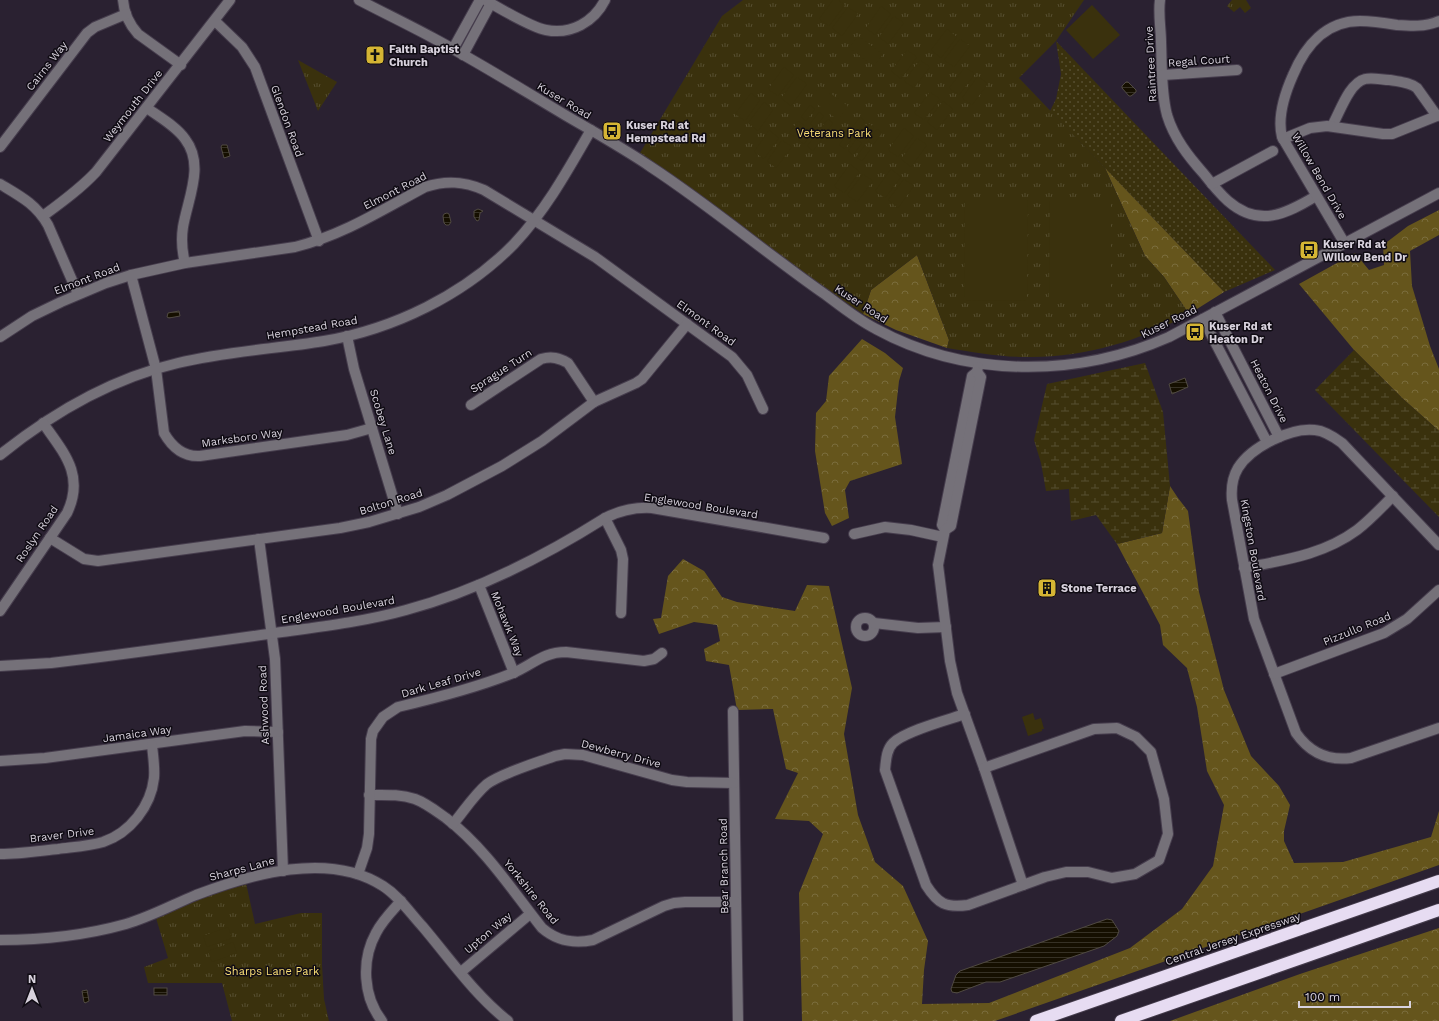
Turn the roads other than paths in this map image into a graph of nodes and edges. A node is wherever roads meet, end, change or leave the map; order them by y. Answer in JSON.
{"nodes":[{"id":1,"x":123,"y":0,"type":"edge"},
{"id":2,"x":230,"y":0,"type":"edge"},
{"id":3,"x":359,"y":0,"type":"edge"},
{"id":4,"x":480,"y":0,"type":"edge"},
{"id":5,"x":605,"y":0,"type":"edge"},
{"id":6,"x":1160,"y":0,"type":"edge"},
{"id":7,"x":488,"y":1,"type":"edge"},
{"id":8,"x":126,"y":14,"type":"junction"},
{"id":9,"x":1439,"y":21,"type":"edge"},
{"id":10,"x":215,"y":22,"type":"junction"},
{"id":11,"x":453,"y":49,"type":"junction"},
{"id":12,"x":463,"y":55,"type":"junction"},
{"id":13,"x":181,"y":64,"type":"junction"},
{"id":14,"x":1237,"y":70,"type":"dead end"},
{"id":15,"x":1163,"y":76,"type":"junction"},
{"id":16,"x":147,"y":108,"type":"junction"},
{"id":17,"x":1438,"y":116,"type":"edge"},
{"id":18,"x":1332,"y":126,"type":"junction"},
{"id":19,"x":591,"y":130,"type":"junction"},
{"id":20,"x":1283,"y":139,"type":"junction"},
{"id":21,"x":0,"y":147,"type":"edge"},
{"id":22,"x":1273,"y":151,"type":"dead end"},
{"id":23,"x":0,"y":184,"type":"edge"},
{"id":24,"x":1212,"y":184,"type":"junction"},
{"id":25,"x":1439,"y":193,"type":"edge"},
{"id":26,"x":1316,"y":196,"type":"junction"},
{"id":27,"x":43,"y":216,"type":"junction"},
{"id":28,"x":534,"y":220,"type":"junction"},
{"id":29,"x":319,"y":241,"type":"junction"},
{"id":30,"x":1345,"y":244,"type":"junction"},
{"id":31,"x":185,"y":264,"type":"junction"},
{"id":32,"x":131,"y":275,"type":"junction"},
{"id":33,"x":78,"y":294,"type":"junction"},
{"id":34,"x":1215,"y":312,"type":"junction"},
{"id":35,"x":1203,"y":319,"type":"junction"},
{"id":36,"x":688,"y":324,"type":"junction"},
{"id":37,"x":347,"y":336,"type":"junction"},
{"id":38,"x":0,"y":337,"type":"edge"},
{"id":39,"x":978,"y":368,"type":"junction"},
{"id":40,"x":156,"y":369,"type":"junction"},
{"id":41,"x":594,"y":402,"type":"junction"},
{"id":42,"x":471,"y":405,"type":"dead end"},
{"id":43,"x":763,"y":409,"type":"dead end"},
{"id":44,"x":43,"y":423,"type":"junction"},
{"id":45,"x":372,"y":428,"type":"junction"},
{"id":46,"x":1279,"y":437,"type":"junction"},
{"id":47,"x":1268,"y":442,"type":"junction"},
{"id":48,"x":0,"y":455,"type":"edge"},
{"id":49,"x":1393,"y":496,"type":"junction"},
{"id":50,"x":398,"y":514,"type":"junction"},
{"id":51,"x":605,"y":518,"type":"junction"},
{"id":52,"x":944,"y":533,"type":"junction"},
{"id":53,"x":854,"y":534,"type":"dead end"},
{"id":54,"x":50,"y":538,"type":"junction"},
{"id":55,"x":824,"y":538,"type":"dead end"},
{"id":56,"x":259,"y":540,"type":"junction"},
{"id":57,"x":1439,"y":545,"type":"edge"},
{"id":58,"x":1244,"y":568,"type":"junction"},
{"id":59,"x":479,"y":585,"type":"junction"},
{"id":60,"x":1439,"y":590,"type":"edge"},
{"id":61,"x":0,"y":611,"type":"edge"},
{"id":62,"x":621,"y":613,"type":"dead end"},
{"id":63,"x":874,"y":623,"type":"dead end"},
{"id":64,"x":946,"y":627,"type":"junction"},
{"id":65,"x":271,"y":634,"type":"junction"},
{"id":66,"x":662,"y":653,"type":"dead end"},
{"id":67,"x":0,"y":666,"type":"edge"},
{"id":68,"x":514,"y":673,"type":"junction"},
{"id":69,"x":1274,"y":674,"type":"junction"},
{"id":70,"x":733,"y":711,"type":"dead end"},
{"id":71,"x":965,"y":714,"type":"junction"},
{"id":72,"x":1439,"y":728,"type":"edge"},
{"id":73,"x":278,"y":732,"type":"junction"},
{"id":74,"x":152,"y":745,"type":"junction"},
{"id":75,"x":0,"y":761,"type":"edge"},
{"id":76,"x":984,"y":768,"type":"junction"},
{"id":77,"x":734,"y":783,"type":"junction"},
{"id":78,"x":370,"y":794,"type":"junction"},
{"id":79,"x":453,"y":824,"type":"junction"},
{"id":80,"x":0,"y":854,"type":"edge"},
{"id":81,"x":283,"y":871,"type":"junction"},
{"id":82,"x":358,"y":874,"type":"junction"},
{"id":83,"x":1439,"y":881,"type":"edge"},
{"id":84,"x":1023,"y":885,"type":"junction"},
{"id":85,"x":401,"y":901,"type":"junction"},
{"id":86,"x":736,"y":902,"type":"junction"},
{"id":87,"x":1439,"y":910,"type":"edge"},
{"id":88,"x":530,"y":914,"type":"junction"},
{"id":89,"x":0,"y":940,"type":"edge"},
{"id":90,"x":461,"y":972,"type":"junction"},
{"id":91,"x":382,"y":1021,"type":"edge"},
{"id":92,"x":508,"y":1021,"type":"edge"},
{"id":93,"x":738,"y":1021,"type":"edge"},
{"id":94,"x":1036,"y":1021,"type":"edge"},
{"id":95,"x":1121,"y":1021,"type":"edge"}],
"edges":[{"from":1,"to":8,"type":"street"},
{"from":2,"to":10,"type":"street","name":"Weymouth Drive"},
{"from":3,"to":11,"type":"street","name":"Kuser Road"},
{"from":4,"to":11,"type":"street"},
{"from":5,"to":7,"type":"street"},
{"from":6,"to":15,"type":"street","name":"Raintree Drive"},
{"from":7,"to":12,"type":"street"},
{"from":8,"to":13,"type":"street"},
{"from":8,"to":21,"type":"street","name":"Cairns Way"},
{"from":9,"to":20,"type":"street","name":"Willow Bend Drive"},
{"from":10,"to":13,"type":"street","name":"Weymouth Drive"},
{"from":10,"to":29,"type":"street","name":"Glendon Road"},
{"from":11,"to":12,"type":"street","name":"Kuser Road"},
{"from":12,"to":19,"type":"street","name":"Kuser Road"},
{"from":13,"to":16,"type":"street","name":"Weymouth Drive"},
{"from":14,"to":15,"type":"street","name":"Regal Court"},
{"from":15,"to":24,"type":"street","name":"Raintree Drive"},
{"from":16,"to":27,"type":"street","name":"Weymouth Drive"},
{"from":16,"to":31,"type":"street"},
{"from":17,"to":18,"type":"street"},
{"from":17,"to":18,"type":"street"},
{"from":18,"to":20,"type":"street"},
{"from":19,"to":28,"type":"street","name":"Hempstead Road"},
{"from":19,"to":39,"type":"street","name":"Kuser Road"},
{"from":20,"to":26,"type":"street","name":"Willow Bend Drive"},
{"from":22,"to":24,"type":"street"},
{"from":23,"to":27,"type":"street"},
{"from":24,"to":26,"type":"street","name":"Raintree Drive"},
{"from":25,"to":30,"type":"street","name":"Kuser Road"},
{"from":26,"to":30,"type":"street","name":"Willow Bend Drive"},
{"from":27,"to":33,"type":"street"},
{"from":28,"to":29,"type":"street","name":"Elmont Road"},
{"from":28,"to":36,"type":"street","name":"Elmont Road"},
{"from":28,"to":37,"type":"street","name":"Hempstead Road"},
{"from":29,"to":31,"type":"street","name":"Elmont Road"},
{"from":30,"to":34,"type":"street","name":"Kuser Road"},
{"from":31,"to":32,"type":"street","name":"Elmont Road"},
{"from":32,"to":33,"type":"street","name":"Elmont Road"},
{"from":32,"to":40,"type":"street","name":"Marksboro Way"},
{"from":33,"to":38,"type":"street","name":"Elmont Road"},
{"from":34,"to":35,"type":"street","name":"Kuser Road"},
{"from":34,"to":46,"type":"street","name":"Heaton Drive"},
{"from":35,"to":39,"type":"street","name":"Kuser Road"},
{"from":35,"to":47,"type":"street"},
{"from":36,"to":41,"type":"street","name":"Bolton Road"},
{"from":36,"to":43,"type":"street","name":"Elmont Road"},
{"from":37,"to":40,"type":"street","name":"Hempstead Road"},
{"from":37,"to":45,"type":"street","name":"Scobey Lane"},
{"from":39,"to":52,"type":"street"},
{"from":40,"to":44,"type":"street","name":"Hempstead Road"},
{"from":40,"to":45,"type":"street","name":"Marksboro Way"},
{"from":41,"to":42,"type":"street","name":"Sprague Turn"},
{"from":41,"to":50,"type":"street","name":"Bolton Road"},
{"from":44,"to":48,"type":"street","name":"Hempstead Road"},
{"from":44,"to":54,"type":"street","name":"Roslyn Road"},
{"from":45,"to":50,"type":"street","name":"Scobey Lane"},
{"from":46,"to":47,"type":"street","name":"Kingston Boulevard"},
{"from":46,"to":49,"type":"street","name":"Kingston Boulevard"},
{"from":47,"to":58,"type":"street","name":"Kingston Boulevard"},
{"from":49,"to":57,"type":"street","name":"Kingston Boulevard"},
{"from":49,"to":58,"type":"street"},
{"from":50,"to":56,"type":"street","name":"Bolton Road"},
{"from":51,"to":55,"type":"street","name":"Englewood Boulevard"},
{"from":51,"to":59,"type":"street","name":"Englewood Boulevard"},
{"from":51,"to":62,"type":"street"},
{"from":52,"to":53,"type":"street"},
{"from":52,"to":64,"type":"street"},
{"from":54,"to":56,"type":"street","name":"Bolton Road"},
{"from":54,"to":61,"type":"street","name":"Roslyn Road"},
{"from":56,"to":65,"type":"street","name":"Ashwood Road"},
{"from":58,"to":69,"type":"street","name":"Kingston Boulevard"},
{"from":59,"to":65,"type":"street","name":"Englewood Boulevard"},
{"from":59,"to":68,"type":"street","name":"Mohawk Way"},
{"from":60,"to":69,"type":"street","name":"Pizzullo Road"},
{"from":63,"to":64,"type":"street"},
{"from":64,"to":71,"type":"street"},
{"from":65,"to":67,"type":"street","name":"Englewood Boulevard"},
{"from":65,"to":73,"type":"street","name":"Ashwood Road"},
{"from":66,"to":68,"type":"street","name":"Dark Leaf Drive"},
{"from":68,"to":78,"type":"street","name":"Dark Leaf Drive"},
{"from":69,"to":72,"type":"street","name":"Kingston Boulevard"},
{"from":70,"to":77,"type":"street","name":"Bear Branch Road"},
{"from":71,"to":76,"type":"street"},
{"from":71,"to":84,"type":"street"},
{"from":73,"to":74,"type":"street","name":"Jamaica Way"},
{"from":73,"to":81,"type":"street","name":"Ashwood Road"},
{"from":74,"to":75,"type":"street","name":"Jamaica Way"},
{"from":74,"to":80,"type":"street","name":"Braver Drive"},
{"from":76,"to":84,"type":"street"},
{"from":76,"to":84,"type":"street"},
{"from":77,"to":79,"type":"street","name":"Dewberry Drive"},
{"from":77,"to":86,"type":"street","name":"Bear Branch Road"},
{"from":78,"to":79,"type":"street","name":"Yorkshire Road"},
{"from":78,"to":82,"type":"street","name":"Dark Leaf Drive"},
{"from":79,"to":88,"type":"street","name":"Yorkshire Road"},
{"from":81,"to":82,"type":"street","name":"Sharps Lane"},
{"from":81,"to":89,"type":"street","name":"Sharps Lane"},
{"from":82,"to":85,"type":"street","name":"Sharps Lane"},
{"from":83,"to":94,"type":"highway","name":"Central Jersey Expressway"},
{"from":85,"to":90,"type":"street","name":"Sharps Lane"},
{"from":85,"to":91,"type":"street"},
{"from":86,"to":88,"type":"street","name":"Yorkshire Road"},
{"from":86,"to":93,"type":"street","name":"Bear Branch Road"},
{"from":87,"to":95,"type":"highway"},
{"from":88,"to":90,"type":"street","name":"Upton Way"},
{"from":90,"to":92,"type":"street","name":"Sharps Lane"}]}
